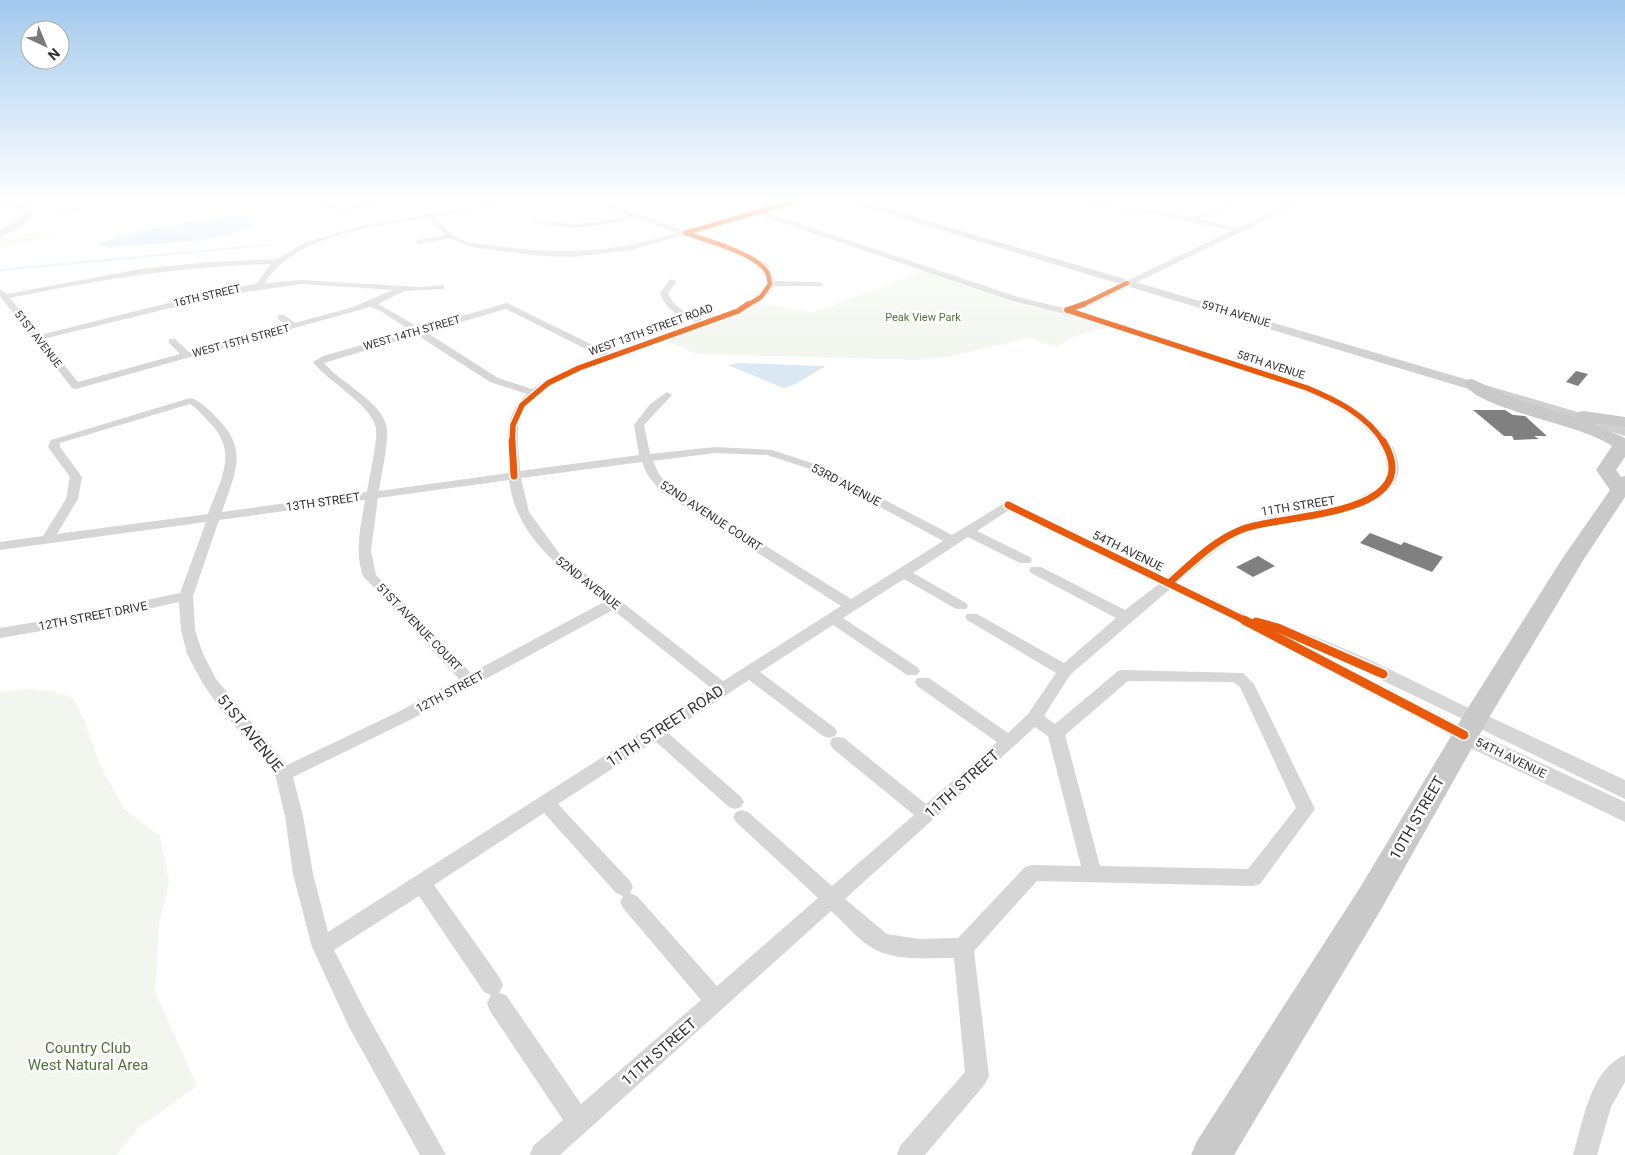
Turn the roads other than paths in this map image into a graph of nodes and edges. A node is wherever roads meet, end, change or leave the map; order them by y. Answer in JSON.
{"nodes":[{"id":1,"x":292,"y":254,"type":"edge"},
{"id":2,"x":539,"y":254,"type":"edge"},
{"id":3,"x":589,"y":254,"type":"joint"},
{"id":4,"x":740,"y":254,"type":"edge"},
{"id":5,"x":881,"y":254,"type":"edge"},
{"id":6,"x":1028,"y":254,"type":"edge"},
{"id":7,"x":1188,"y":254,"type":"edge"},
{"id":8,"x":278,"y":261,"type":"junction"},
{"id":9,"x":590,"y":264,"type":"dead end"},
{"id":10,"x":672,"y":281,"type":"dead end"},
{"id":11,"x":771,"y":283,"type":"junction"},
{"id":12,"x":1127,"y":283,"type":"junction"},
{"id":13,"x":819,"y":284,"type":"dead end"},
{"id":14,"x":259,"y":286,"type":"junction"},
{"id":15,"x":441,"y":287,"type":"dead end"},
{"id":16,"x":403,"y":288,"type":"junction"},
{"id":17,"x":3,"y":294,"type":"edge"},
{"id":18,"x":1088,"y":303,"type":"junction"},
{"id":19,"x":371,"y":304,"type":"junction"},
{"id":20,"x":1066,"y":310,"type":"junction"},
{"id":21,"x":281,"y":317,"type":"dead end"},
{"id":22,"x":705,"y":323,"type":"junction"},
{"id":23,"x":1117,"y":326,"type":"junction"},
{"id":24,"x":294,"y":327,"type":"junction"},
{"id":25,"x":417,"y":331,"type":"junction"},
{"id":26,"x":37,"y":338,"type":"junction"},
{"id":27,"x":172,"y":341,"type":"dead end"},
{"id":28,"x":187,"y":356,"type":"junction"},
{"id":29,"x":609,"y":357,"type":"junction"},
{"id":30,"x":318,"y":362,"type":"joint"},
{"id":31,"x":1472,"y":384,"type":"junction"},
{"id":32,"x":76,"y":386,"type":"joint"},
{"id":33,"x":534,"y":392,"type":"junction"},
{"id":34,"x":667,"y":395,"type":"dead end"},
{"id":35,"x":1574,"y":415,"type":"junction"},
{"id":36,"x":1625,"y":422,"type":"edge"},
{"id":37,"x":1625,"y":431,"type":"edge"},
{"id":38,"x":645,"y":458,"type":"junction"},
{"id":39,"x":1392,"y":461,"type":"joint"},
{"id":40,"x":514,"y":476,"type":"junction"},
{"id":41,"x":1623,"y":486,"type":"edge"},
{"id":42,"x":371,"y":495,"type":"junction"},
{"id":43,"x":1008,"y":505,"type":"joint"},
{"id":44,"x":213,"y":518,"type":"junction"},
{"id":45,"x":967,"y":531,"type":"junction"},
{"id":46,"x":48,"y":539,"type":"junction"},
{"id":47,"x":952,"y":540,"type":"junction"},
{"id":48,"x":0,"y":546,"type":"edge"},
{"id":49,"x":1024,"y":560,"type":"dead end"},
{"id":50,"x":1036,"y":570,"type":"dead end"},
{"id":51,"x":902,"y":572,"type":"junction"},
{"id":52,"x":1169,"y":583,"type":"junction"},
{"id":53,"x":186,"y":596,"type":"junction"},
{"id":54,"x":614,"y":604,"type":"junction"},
{"id":55,"x":851,"y":606,"type":"junction"},
{"id":56,"x":1126,"y":617,"type":"junction"},
{"id":57,"x":832,"y":618,"type":"junction"},
{"id":58,"x":0,"y":632,"type":"edge"},
{"id":59,"x":1065,"y":671,"type":"junction"},
{"id":60,"x":749,"y":672,"type":"junction"},
{"id":61,"x":470,"y":681,"type":"junction"},
{"id":62,"x":723,"y":689,"type":"junction"},
{"id":63,"x":1034,"y":718,"type":"junction"},
{"id":64,"x":1470,"y":726,"type":"junction"},
{"id":65,"x":656,"y":732,"type":"junction"},
{"id":66,"x":1056,"y":733,"type":"junction"},
{"id":67,"x":1009,"y":742,"type":"junction"},
{"id":68,"x":284,"y":774,"type":"junction"},
{"id":69,"x":1625,"y":790,"type":"edge"},
{"id":70,"x":546,"y":804,"type":"junction"},
{"id":71,"x":1625,"y":813,"type":"edge"},
{"id":72,"x":927,"y":815,"type":"junction"},
{"id":73,"x":1093,"y":875,"type":"junction"},
{"id":74,"x":421,"y":884,"type":"junction"},
{"id":75,"x":832,"y":899,"type":"junction"},
{"id":76,"x":322,"y":947,"type":"junction"},
{"id":77,"x":963,"y":948,"type":"junction"},
{"id":78,"x":716,"y":1001,"type":"junction"},
{"id":79,"x":1625,"y":1066,"type":"edge"},
{"id":80,"x":579,"y":1122,"type":"junction"},
{"id":81,"x":434,"y":1155,"type":"edge"},
{"id":82,"x":542,"y":1155,"type":"edge"},
{"id":83,"x":910,"y":1155,"type":"edge"},
{"id":84,"x":1211,"y":1155,"type":"edge"},
{"id":85,"x":1585,"y":1155,"type":"edge"}],
"edges":[{"from":1,"to":8,"type":"street"},
{"from":2,"to":3,"type":"street"},
{"from":3,"to":9,"type":"street"},
{"from":4,"to":11,"type":"street"},
{"from":5,"to":20,"type":"street","name":"58TH AVENUE"},
{"from":6,"to":12,"type":"main road","name":"59TH AVENUE"},
{"from":7,"to":12,"type":"street"},
{"from":8,"to":14,"type":"street"},
{"from":8,"to":17,"type":"street"},
{"from":10,"to":22,"type":"street"},
{"from":11,"to":13,"type":"street"},
{"from":11,"to":22,"type":"street","name":"WEST 13TH STREET ROAD"},
{"from":12,"to":18,"type":"street"},
{"from":12,"to":31,"type":"main road","name":"59TH AVENUE"},
{"from":14,"to":16,"type":"street","name":"16TH STREET"},
{"from":14,"to":26,"type":"street","name":"16TH STREET"},
{"from":15,"to":16,"type":"street","name":"16TH STREET"},
{"from":16,"to":19,"type":"street","name":"WEST 15TH STREET"},
{"from":17,"to":26,"type":"street","name":"51ST AVENUE"},
{"from":18,"to":20,"type":"street"},
{"from":18,"to":23,"type":"street","name":"58TH AVENUE"},
{"from":19,"to":24,"type":"street","name":"WEST 15TH STREET"},
{"from":19,"to":25,"type":"street"},
{"from":20,"to":23,"type":"street","name":"58TH AVENUE"},
{"from":21,"to":24,"type":"street"},
{"from":22,"to":29,"type":"street","name":"WEST 13TH STREET ROAD"},
{"from":23,"to":39,"type":"street","name":"58TH AVENUE"},
{"from":24,"to":28,"type":"street","name":"WEST 15TH STREET"},
{"from":25,"to":29,"type":"street","name":"WEST 14TH STREET"},
{"from":25,"to":30,"type":"street","name":"WEST 14TH STREET"},
{"from":25,"to":33,"type":"street"},
{"from":26,"to":32,"type":"street","name":"51ST AVENUE"},
{"from":27,"to":28,"type":"street"},
{"from":28,"to":32,"type":"street","name":"WEST 15TH STREET"},
{"from":29,"to":33,"type":"street","name":"WEST 13TH STREET ROAD"},
{"from":30,"to":42,"type":"street","name":"51ST AVENUE COURT"},
{"from":31,"to":35,"type":"main road","name":"59TH AVENUE"},
{"from":31,"to":41,"type":"main road"},
{"from":33,"to":40,"type":"street","name":"52ND AVENUE"},
{"from":34,"to":38,"type":"street","name":"52ND AVENUE COURT"},
{"from":35,"to":36,"type":"main road"},
{"from":35,"to":37,"type":"main road","name":"59TH AVENUE"},
{"from":38,"to":40,"type":"street","name":"13TH STREET"},
{"from":38,"to":47,"type":"street","name":"53RD AVENUE"},
{"from":38,"to":55,"type":"street","name":"52ND AVENUE COURT"},
{"from":39,"to":52,"type":"street","name":"11TH STREET"},
{"from":40,"to":42,"type":"street","name":"13TH STREET"},
{"from":40,"to":54,"type":"street","name":"52ND AVENUE"},
{"from":41,"to":64,"type":"main road","name":"10TH STREET"},
{"from":42,"to":44,"type":"street","name":"13TH STREET"},
{"from":42,"to":61,"type":"street","name":"51ST AVENUE COURT"},
{"from":43,"to":45,"type":"street","name":"11TH STREET ROAD"},
{"from":43,"to":52,"type":"street","name":"54TH AVENUE"},
{"from":44,"to":46,"type":"street","name":"13TH STREET"},
{"from":44,"to":46,"type":"street","name":"51ST AVENUE"},
{"from":44,"to":53,"type":"street","name":"51ST AVENUE"},
{"from":45,"to":47,"type":"street","name":"11TH STREET ROAD"},
{"from":45,"to":49,"type":"street"},
{"from":46,"to":48,"type":"street","name":"13TH STREET"},
{"from":47,"to":51,"type":"street","name":"11TH STREET ROAD"},
{"from":50,"to":56,"type":"street"},
{"from":51,"to":55,"type":"street","name":"11TH STREET ROAD"},
{"from":51,"to":59,"type":"street"},
{"from":52,"to":56,"type":"street","name":"11TH STREET"},
{"from":52,"to":64,"type":"street","name":"54TH AVENUE"},
{"from":53,"to":58,"type":"street","name":"12TH STREET DRIVE"},
{"from":53,"to":68,"type":"street","name":"51ST AVENUE"},
{"from":54,"to":61,"type":"street","name":"12TH STREET"},
{"from":54,"to":62,"type":"street","name":"52ND AVENUE"},
{"from":55,"to":57,"type":"street","name":"11TH STREET ROAD"},
{"from":56,"to":59,"type":"street","name":"11TH STREET"},
{"from":57,"to":60,"type":"street","name":"11TH STREET ROAD"},
{"from":57,"to":67,"type":"street"},
{"from":59,"to":63,"type":"street","name":"11TH STREET"},
{"from":60,"to":62,"type":"street","name":"11TH STREET ROAD"},
{"from":60,"to":72,"type":"street"},
{"from":61,"to":68,"type":"street","name":"12TH STREET"},
{"from":62,"to":65,"type":"street","name":"11TH STREET ROAD"},
{"from":63,"to":66,"type":"street"},
{"from":63,"to":67,"type":"street","name":"11TH STREET"},
{"from":64,"to":69,"type":"street","name":"54TH AVENUE"},
{"from":64,"to":71,"type":"street","name":"54TH AVENUE"},
{"from":64,"to":84,"type":"main road","name":"10TH STREET"},
{"from":65,"to":70,"type":"street","name":"11TH STREET ROAD"},
{"from":65,"to":75,"type":"street"},
{"from":66,"to":73,"type":"street"},
{"from":66,"to":73,"type":"street"},
{"from":67,"to":72,"type":"street","name":"11TH STREET"},
{"from":68,"to":76,"type":"street","name":"51ST AVENUE"},
{"from":70,"to":74,"type":"street","name":"11TH STREET ROAD"},
{"from":70,"to":78,"type":"street"},
{"from":72,"to":75,"type":"street","name":"11TH STREET"},
{"from":73,"to":77,"type":"street"},
{"from":74,"to":76,"type":"street","name":"11TH STREET ROAD"},
{"from":74,"to":80,"type":"street"},
{"from":75,"to":77,"type":"street"},
{"from":75,"to":78,"type":"street","name":"11TH STREET"},
{"from":76,"to":81,"type":"street","name":"51ST AVENUE"},
{"from":77,"to":83,"type":"street"},
{"from":78,"to":80,"type":"street","name":"11TH STREET"},
{"from":79,"to":85,"type":"street"},
{"from":80,"to":82,"type":"street","name":"11TH STREET"}]}
